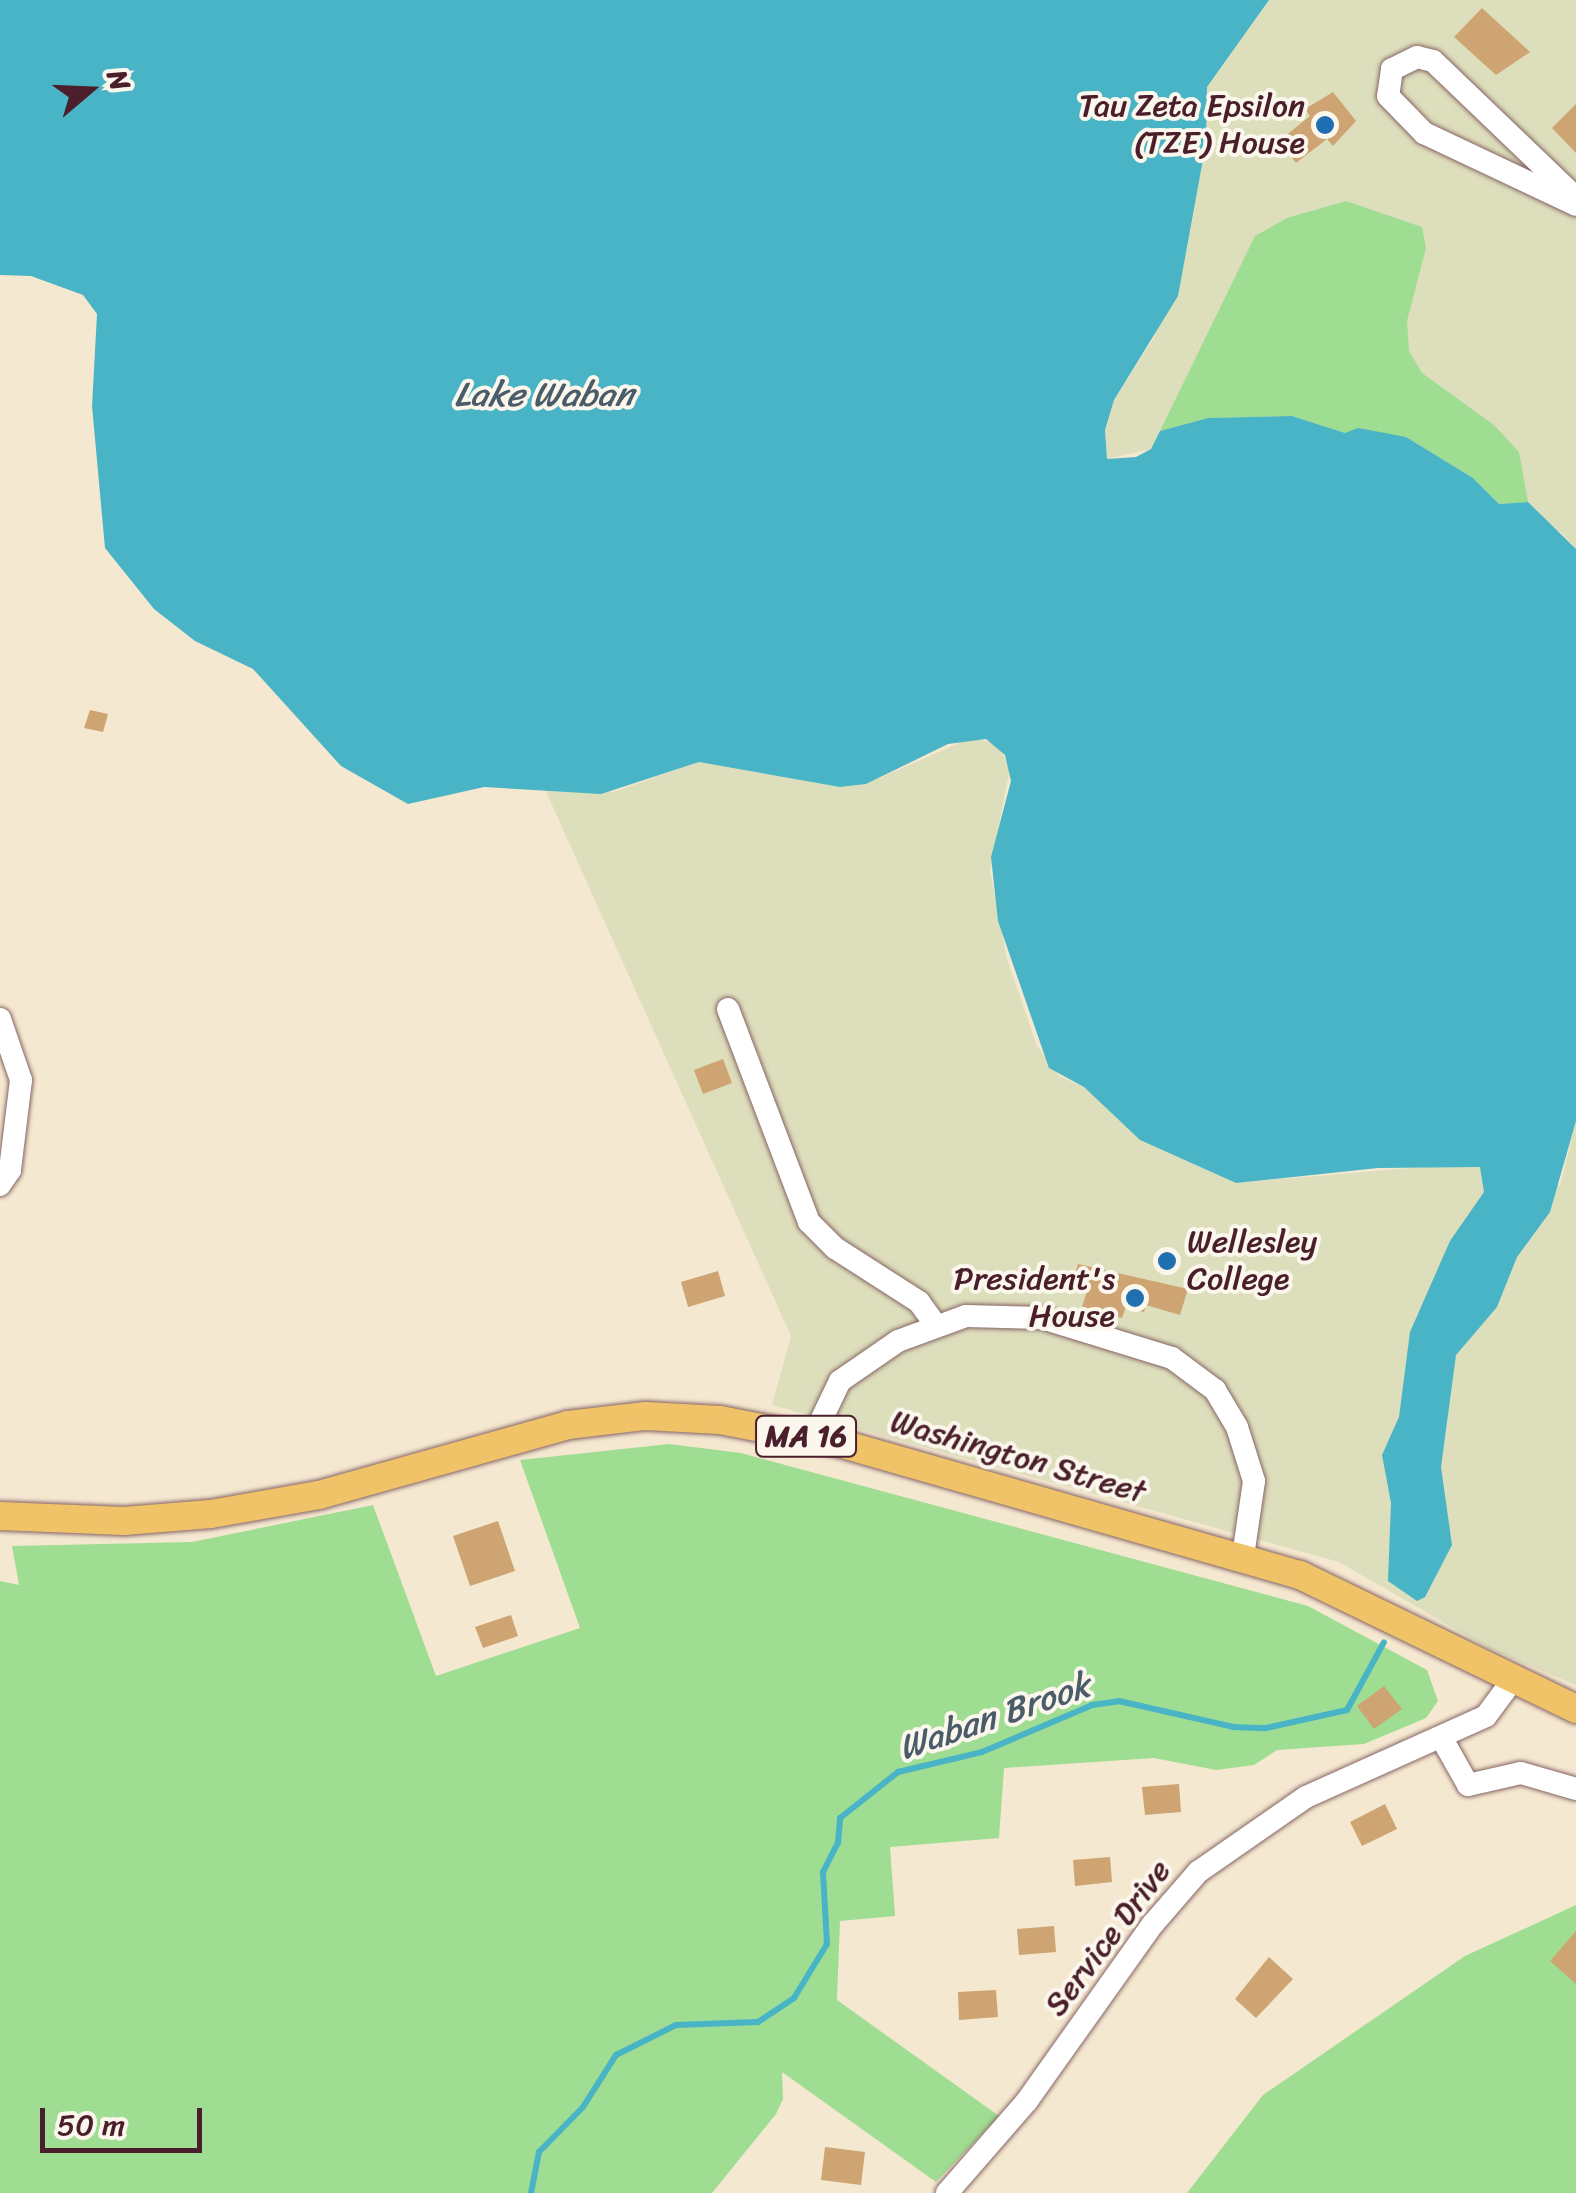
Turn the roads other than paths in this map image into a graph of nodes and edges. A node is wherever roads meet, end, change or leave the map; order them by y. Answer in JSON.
{"nodes":[{"id":1,"x":1576,"y":202,"type":"edge"},
{"id":2,"x":728,"y":1010,"type":"dead end"},
{"id":3,"x":0,"y":1020,"type":"edge"},
{"id":4,"x":0,"y":1185,"type":"edge"},
{"id":5,"x":935,"y":1324,"type":"junction"},
{"id":6,"x":813,"y":1437,"type":"junction"},
{"id":7,"x":0,"y":1516,"type":"edge"},
{"id":8,"x":1243,"y":1556,"type":"junction"},
{"id":9,"x":1512,"y":1681,"type":"junction"},
{"id":10,"x":1576,"y":1709,"type":"edge"},
{"id":11,"x":1441,"y":1737,"type":"junction"},
{"id":12,"x":1576,"y":1789,"type":"edge"},
{"id":13,"x":947,"y":2193,"type":"edge"}],
"edges":[{"from":1,"to":1,"type":"street"},
{"from":2,"to":5,"type":"street"},
{"from":3,"to":4,"type":"street"},
{"from":5,"to":6,"type":"street"},
{"from":5,"to":8,"type":"street"},
{"from":6,"to":7,"type":"main road","name":"Washington Street","number":"MA 16"},
{"from":6,"to":8,"type":"main road","name":"Washington Street","number":"MA 16"},
{"from":8,"to":9,"type":"main road","name":"Washington Street","number":"MA 16"},
{"from":9,"to":10,"type":"main road","name":"Washington Street","number":"MA 16"},
{"from":9,"to":11,"type":"street","name":"Service Drive"},
{"from":11,"to":12,"type":"street"},
{"from":11,"to":13,"type":"street","name":"Service Drive"}]}
